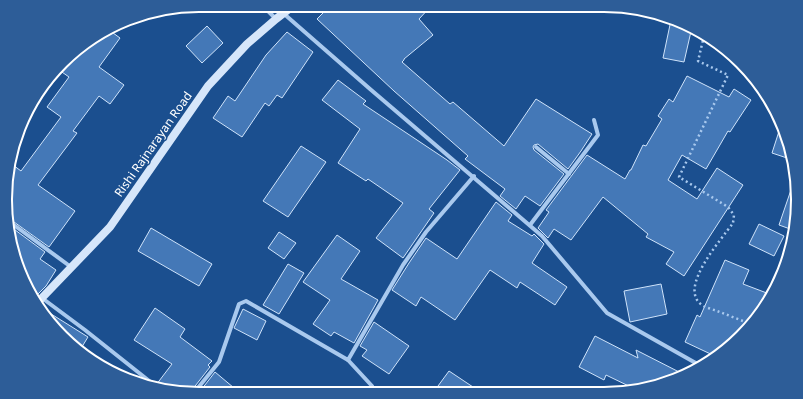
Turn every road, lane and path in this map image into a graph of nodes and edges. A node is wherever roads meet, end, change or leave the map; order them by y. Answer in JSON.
{"nodes":[{"id":1,"x":270,"y":12,"type":"edge"},
{"id":2,"x":283,"y":13,"type":"joint"},
{"id":3,"x":276,"y":18,"type":"junction"},
{"id":4,"x":703,"y":41,"type":"edge"},
{"id":5,"x":594,"y":120,"type":"dead end"},
{"id":6,"x":536,"y":147,"type":"dead end"},
{"id":7,"x":569,"y":174,"type":"junction"},
{"id":8,"x":474,"y":176,"type":"junction"},
{"id":9,"x":530,"y":225,"type":"junction"},
{"id":10,"x":15,"y":227,"type":"edge"},
{"id":11,"x":71,"y":267,"type":"junction"},
{"id":12,"x":41,"y":299,"type":"edge"},
{"id":13,"x":43,"y":302,"type":"edge"},
{"id":14,"x":745,"y":322,"type":"edge"},
{"id":15,"x":348,"y":360,"type":"junction"},
{"id":16,"x":695,"y":363,"type":"edge"},
{"id":17,"x":146,"y":379,"type":"edge"},
{"id":18,"x":199,"y":387,"type":"edge"},
{"id":19,"x":372,"y":387,"type":"edge"}],
"edges":[{"from":1,"to":3,"type":"street"},
{"from":2,"to":3,"type":"main road","name":"Rishi Rajnarayan Road"},
{"from":2,"to":8,"type":"street"},
{"from":3,"to":11,"type":"main road","name":"Rishi Rajnarayan Road"},
{"from":4,"to":14,"type":"path"},
{"from":5,"to":7,"type":"street"},
{"from":6,"to":7,"type":"street"},
{"from":7,"to":9,"type":"street"},
{"from":8,"to":9,"type":"street"},
{"from":8,"to":15,"type":"street"},
{"from":9,"to":16,"type":"street"},
{"from":10,"to":11,"type":"street"},
{"from":11,"to":12,"type":"main road","name":"Rishi Rajnarayan Road"},
{"from":13,"to":17,"type":"street"},
{"from":15,"to":18,"type":"street"},
{"from":15,"to":19,"type":"street"}]}
